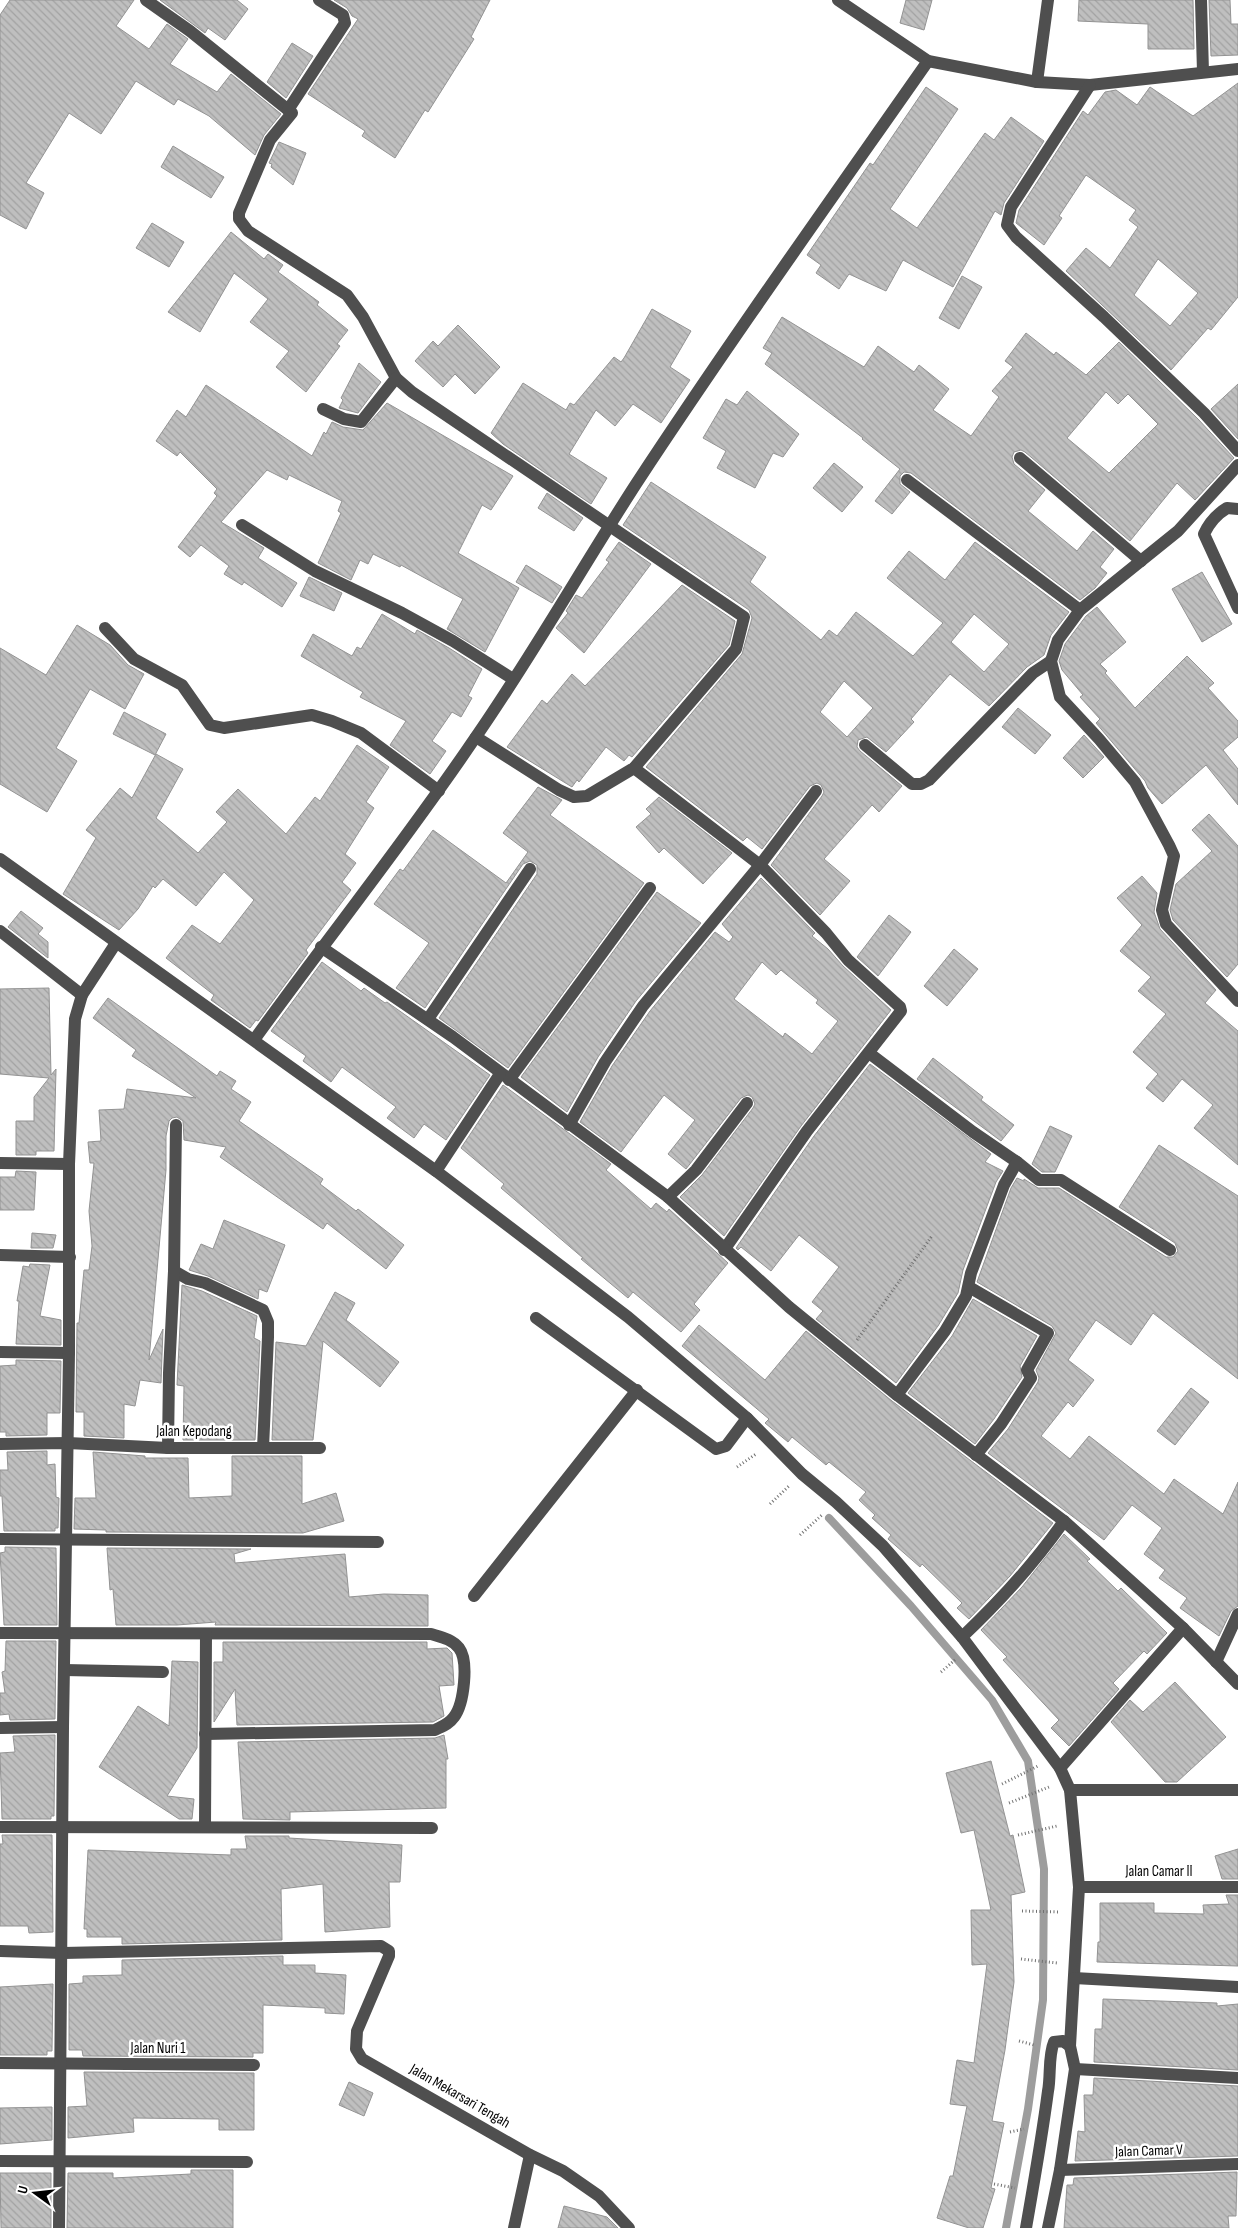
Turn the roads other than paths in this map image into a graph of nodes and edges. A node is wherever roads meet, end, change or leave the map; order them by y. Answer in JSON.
{"nodes":[{"id":1,"x":146,"y":0,"type":"edge"},
{"id":2,"x":319,"y":0,"type":"edge"},
{"id":3,"x":838,"y":0,"type":"edge"},
{"id":4,"x":1048,"y":0,"type":"edge"},
{"id":5,"x":1201,"y":0,"type":"edge"},
{"id":6,"x":928,"y":61,"type":"junction"},
{"id":7,"x":1238,"y":69,"type":"edge"},
{"id":8,"x":1203,"y":72,"type":"junction"},
{"id":9,"x":1037,"y":82,"type":"junction"},
{"id":10,"x":1090,"y":85,"type":"junction"},
{"id":11,"x":288,"y":110,"type":"junction"},
{"id":12,"x":396,"y":378,"type":"junction"},
{"id":13,"x":322,"y":409,"type":"dead end"},
{"id":14,"x":1238,"y":451,"type":"edge"},
{"id":15,"x":1020,"y":458,"type":"dead end"},
{"id":16,"x":1238,"y":466,"type":"edge"},
{"id":17,"x":907,"y":480,"type":"dead end"},
{"id":18,"x":1238,"y":510,"type":"edge"},
{"id":19,"x":242,"y":525,"type":"dead end"},
{"id":20,"x":609,"y":526,"type":"junction"},
{"id":21,"x":1141,"y":561,"type":"junction"},
{"id":22,"x":1238,"y":608,"type":"edge"},
{"id":23,"x":1080,"y":610,"type":"junction"},
{"id":24,"x":105,"y":628,"type":"dead end"},
{"id":25,"x":1051,"y":661,"type":"junction"},
{"id":26,"x":513,"y":679,"type":"junction"},
{"id":27,"x":476,"y":737,"type":"junction"},
{"id":28,"x":865,"y":744,"type":"dead end"},
{"id":29,"x":634,"y":768,"type":"junction"},
{"id":30,"x":439,"y":791,"type":"junction"},
{"id":31,"x":816,"y":792,"type":"dead end"},
{"id":32,"x":0,"y":859,"type":"edge"},
{"id":33,"x":760,"y":865,"type":"junction"},
{"id":34,"x":530,"y":870,"type":"dead end"},
{"id":35,"x":650,"y":888,"type":"dead end"},
{"id":36,"x":0,"y":931,"type":"edge"},
{"id":37,"x":116,"y":944,"type":"junction"},
{"id":38,"x":321,"y":947,"type":"junction"},
{"id":39,"x":82,"y":996,"type":"junction"},
{"id":40,"x":1238,"y":1001,"type":"edge"},
{"id":41,"x":428,"y":1020,"type":"junction"},
{"id":42,"x":254,"y":1040,"type":"junction"},
{"id":43,"x":869,"y":1053,"type":"junction"},
{"id":44,"x":504,"y":1077,"type":"junction"},
{"id":45,"x":747,"y":1103,"type":"dead end"},
{"id":46,"x":176,"y":1125,"type":"dead end"},
{"id":47,"x":569,"y":1125,"type":"junction"},
{"id":48,"x":1017,"y":1162,"type":"junction"},
{"id":49,"x":0,"y":1163,"type":"edge"},
{"id":50,"x":69,"y":1164,"type":"junction"},
{"id":51,"x":436,"y":1171,"type":"junction"},
{"id":52,"x":668,"y":1197,"type":"junction"},
{"id":53,"x":724,"y":1250,"type":"junction"},
{"id":54,"x":1170,"y":1250,"type":"dead end"},
{"id":55,"x":0,"y":1255,"type":"edge"},
{"id":56,"x":70,"y":1257,"type":"junction"},
{"id":57,"x":174,"y":1271,"type":"junction"},
{"id":58,"x":968,"y":1287,"type":"junction"},
{"id":59,"x":536,"y":1318,"type":"dead end"},
{"id":60,"x":0,"y":1352,"type":"edge"},
{"id":61,"x":69,"y":1353,"type":"junction"},
{"id":62,"x":637,"y":1390,"type":"junction"},
{"id":63,"x":897,"y":1395,"type":"junction"},
{"id":64,"x":747,"y":1418,"type":"junction"},
{"id":65,"x":68,"y":1443,"type":"junction"},
{"id":66,"x":0,"y":1444,"type":"edge"},
{"id":67,"x":168,"y":1448,"type":"junction"},
{"id":68,"x":263,"y":1448,"type":"junction"},
{"id":69,"x":320,"y":1448,"type":"dead end"},
{"id":70,"x":976,"y":1455,"type":"junction"},
{"id":71,"x":1064,"y":1521,"type":"junction"},
{"id":72,"x":67,"y":1538,"type":"junction"},
{"id":73,"x":0,"y":1539,"type":"edge"},
{"id":74,"x":378,"y":1542,"type":"dead end"},
{"id":75,"x":474,"y":1596,"type":"dead end"},
{"id":76,"x":1238,"y":1614,"type":"edge"},
{"id":77,"x":1183,"y":1628,"type":"junction"},
{"id":78,"x":0,"y":1634,"type":"edge"},
{"id":79,"x":64,"y":1634,"type":"junction"},
{"id":80,"x":206,"y":1634,"type":"junction"},
{"id":81,"x":962,"y":1637,"type":"junction"},
{"id":82,"x":1216,"y":1662,"type":"junction"},
{"id":83,"x":64,"y":1670,"type":"junction"},
{"id":84,"x":163,"y":1672,"type":"dead end"},
{"id":85,"x":1238,"y":1684,"type":"edge"},
{"id":86,"x":63,"y":1727,"type":"junction"},
{"id":87,"x":0,"y":1728,"type":"edge"},
{"id":88,"x":205,"y":1734,"type":"junction"},
{"id":89,"x":1060,"y":1768,"type":"junction"},
{"id":90,"x":1070,"y":1790,"type":"junction"},
{"id":91,"x":1238,"y":1790,"type":"edge"},
{"id":92,"x":63,"y":1826,"type":"junction"},
{"id":93,"x":0,"y":1827,"type":"edge"},
{"id":94,"x":205,"y":1827,"type":"junction"},
{"id":95,"x":432,"y":1828,"type":"dead end"},
{"id":96,"x":1080,"y":1887,"type":"junction"},
{"id":97,"x":1238,"y":1887,"type":"edge"},
{"id":98,"x":0,"y":1951,"type":"edge"},
{"id":99,"x":63,"y":1953,"type":"junction"},
{"id":100,"x":1074,"y":1978,"type":"junction"},
{"id":101,"x":1238,"y":1987,"type":"edge"},
{"id":102,"x":1070,"y":2046,"type":"junction"},
{"id":103,"x":0,"y":2063,"type":"edge"},
{"id":104,"x":61,"y":2064,"type":"junction"},
{"id":105,"x":254,"y":2065,"type":"dead end"},
{"id":106,"x":1075,"y":2069,"type":"junction"},
{"id":107,"x":1238,"y":2078,"type":"edge"},
{"id":108,"x":530,"y":2155,"type":"junction"},
{"id":109,"x":0,"y":2160,"type":"edge"},
{"id":110,"x":60,"y":2160,"type":"junction"},
{"id":111,"x":247,"y":2162,"type":"dead end"},
{"id":112,"x":1238,"y":2164,"type":"edge"},
{"id":113,"x":1060,"y":2170,"type":"junction"},
{"id":114,"x":59,"y":2228,"type":"edge"},
{"id":115,"x":514,"y":2228,"type":"edge"},
{"id":116,"x":629,"y":2228,"type":"edge"},
{"id":117,"x":1026,"y":2228,"type":"edge"},
{"id":118,"x":1048,"y":2228,"type":"edge"}],
"edges":[{"from":1,"to":11,"type":"street"},
{"from":2,"to":11,"type":"street"},
{"from":3,"to":6,"type":"street"},
{"from":4,"to":9,"type":"street"},
{"from":5,"to":8,"type":"street"},
{"from":6,"to":9,"type":"street"},
{"from":6,"to":20,"type":"street"},
{"from":7,"to":8,"type":"street"},
{"from":8,"to":10,"type":"street"},
{"from":9,"to":10,"type":"street"},
{"from":10,"to":14,"type":"street"},
{"from":11,"to":12,"type":"street"},
{"from":12,"to":13,"type":"street"},
{"from":12,"to":20,"type":"street"},
{"from":15,"to":21,"type":"street"},
{"from":16,"to":21,"type":"street"},
{"from":17,"to":23,"type":"street"},
{"from":18,"to":22,"type":"street"},
{"from":19,"to":26,"type":"street"},
{"from":20,"to":26,"type":"street"},
{"from":20,"to":29,"type":"street"},
{"from":21,"to":23,"type":"street"},
{"from":23,"to":25,"type":"street"},
{"from":24,"to":30,"type":"street"},
{"from":25,"to":28,"type":"street"},
{"from":25,"to":40,"type":"street"},
{"from":26,"to":27,"type":"street"},
{"from":27,"to":29,"type":"street"},
{"from":27,"to":30,"type":"street"},
{"from":29,"to":33,"type":"street"},
{"from":30,"to":38,"type":"street"},
{"from":31,"to":33,"type":"street"},
{"from":32,"to":37,"type":"street"},
{"from":33,"to":43,"type":"street"},
{"from":33,"to":47,"type":"street"},
{"from":34,"to":41,"type":"street"},
{"from":35,"to":44,"type":"street"},
{"from":36,"to":39,"type":"street"},
{"from":37,"to":39,"type":"street"},
{"from":37,"to":42,"type":"street"},
{"from":38,"to":41,"type":"street"},
{"from":38,"to":42,"type":"street"},
{"from":39,"to":50,"type":"street"},
{"from":41,"to":44,"type":"street"},
{"from":42,"to":51,"type":"street"},
{"from":43,"to":48,"type":"street"},
{"from":43,"to":53,"type":"street"},
{"from":44,"to":47,"type":"street"},
{"from":44,"to":51,"type":"street"},
{"from":45,"to":52,"type":"street"},
{"from":46,"to":57,"type":"street"},
{"from":47,"to":52,"type":"street"},
{"from":48,"to":54,"type":"street"},
{"from":48,"to":58,"type":"street"},
{"from":49,"to":50,"type":"street"},
{"from":50,"to":56,"type":"street"},
{"from":51,"to":64,"type":"street"},
{"from":52,"to":53,"type":"street"},
{"from":53,"to":63,"type":"street"},
{"from":55,"to":56,"type":"street"},
{"from":56,"to":61,"type":"street"},
{"from":57,"to":67,"type":"street"},
{"from":57,"to":68,"type":"street"},
{"from":58,"to":63,"type":"street"},
{"from":58,"to":70,"type":"street"},
{"from":59,"to":62,"type":"street"},
{"from":60,"to":61,"type":"street"},
{"from":61,"to":65,"type":"street"},
{"from":62,"to":64,"type":"street"},
{"from":62,"to":75,"type":"street"},
{"from":63,"to":70,"type":"street"},
{"from":64,"to":81,"type":"street"},
{"from":65,"to":66,"type":"street","name":"Jalan Kepodang"},
{"from":65,"to":67,"type":"street","name":"Jalan Kepodang"},
{"from":65,"to":72,"type":"street"},
{"from":67,"to":68,"type":"street","name":"Jalan Kepodang"},
{"from":68,"to":69,"type":"street","name":"Jalan Kepodang"},
{"from":70,"to":71,"type":"street"},
{"from":71,"to":77,"type":"street"},
{"from":71,"to":81,"type":"street"},
{"from":72,"to":73,"type":"street"},
{"from":72,"to":74,"type":"street"},
{"from":72,"to":79,"type":"street"},
{"from":76,"to":82,"type":"street"},
{"from":77,"to":82,"type":"street"},
{"from":77,"to":89,"type":"street"},
{"from":78,"to":79,"type":"street"},
{"from":79,"to":80,"type":"street"},
{"from":79,"to":83,"type":"street"},
{"from":80,"to":88,"type":"street"},
{"from":80,"to":88,"type":"street"},
{"from":81,"to":89,"type":"street"},
{"from":82,"to":85,"type":"street"},
{"from":83,"to":84,"type":"street"},
{"from":83,"to":86,"type":"street"},
{"from":86,"to":87,"type":"street"},
{"from":86,"to":92,"type":"street"},
{"from":88,"to":94,"type":"street"},
{"from":89,"to":90,"type":"street"},
{"from":90,"to":91,"type":"street"},
{"from":90,"to":96,"type":"street"},
{"from":92,"to":93,"type":"street"},
{"from":92,"to":94,"type":"street"},
{"from":92,"to":99,"type":"street"},
{"from":94,"to":95,"type":"street"},
{"from":96,"to":97,"type":"street","name":"Jalan Camar II"},
{"from":96,"to":100,"type":"street"},
{"from":98,"to":99,"type":"street"},
{"from":99,"to":104,"type":"street"},
{"from":99,"to":108,"type":"street","name":"Jalan Mekarsari Tengah"},
{"from":100,"to":101,"type":"street"},
{"from":100,"to":102,"type":"street"},
{"from":102,"to":106,"type":"street"},
{"from":102,"to":117,"type":"street"},
{"from":103,"to":104,"type":"street","name":"Jalan Nuri 1"},
{"from":104,"to":105,"type":"street","name":"Jalan Nuri 1"},
{"from":104,"to":110,"type":"street"},
{"from":106,"to":107,"type":"street"},
{"from":106,"to":113,"type":"street"},
{"from":108,"to":115,"type":"street"},
{"from":108,"to":116,"type":"street","name":"Jalan Mekarsari Tengah"},
{"from":109,"to":110,"type":"street"},
{"from":110,"to":111,"type":"street"},
{"from":110,"to":114,"type":"street"},
{"from":112,"to":113,"type":"street","name":"Jalan Camar V"},
{"from":113,"to":118,"type":"street"}]}
